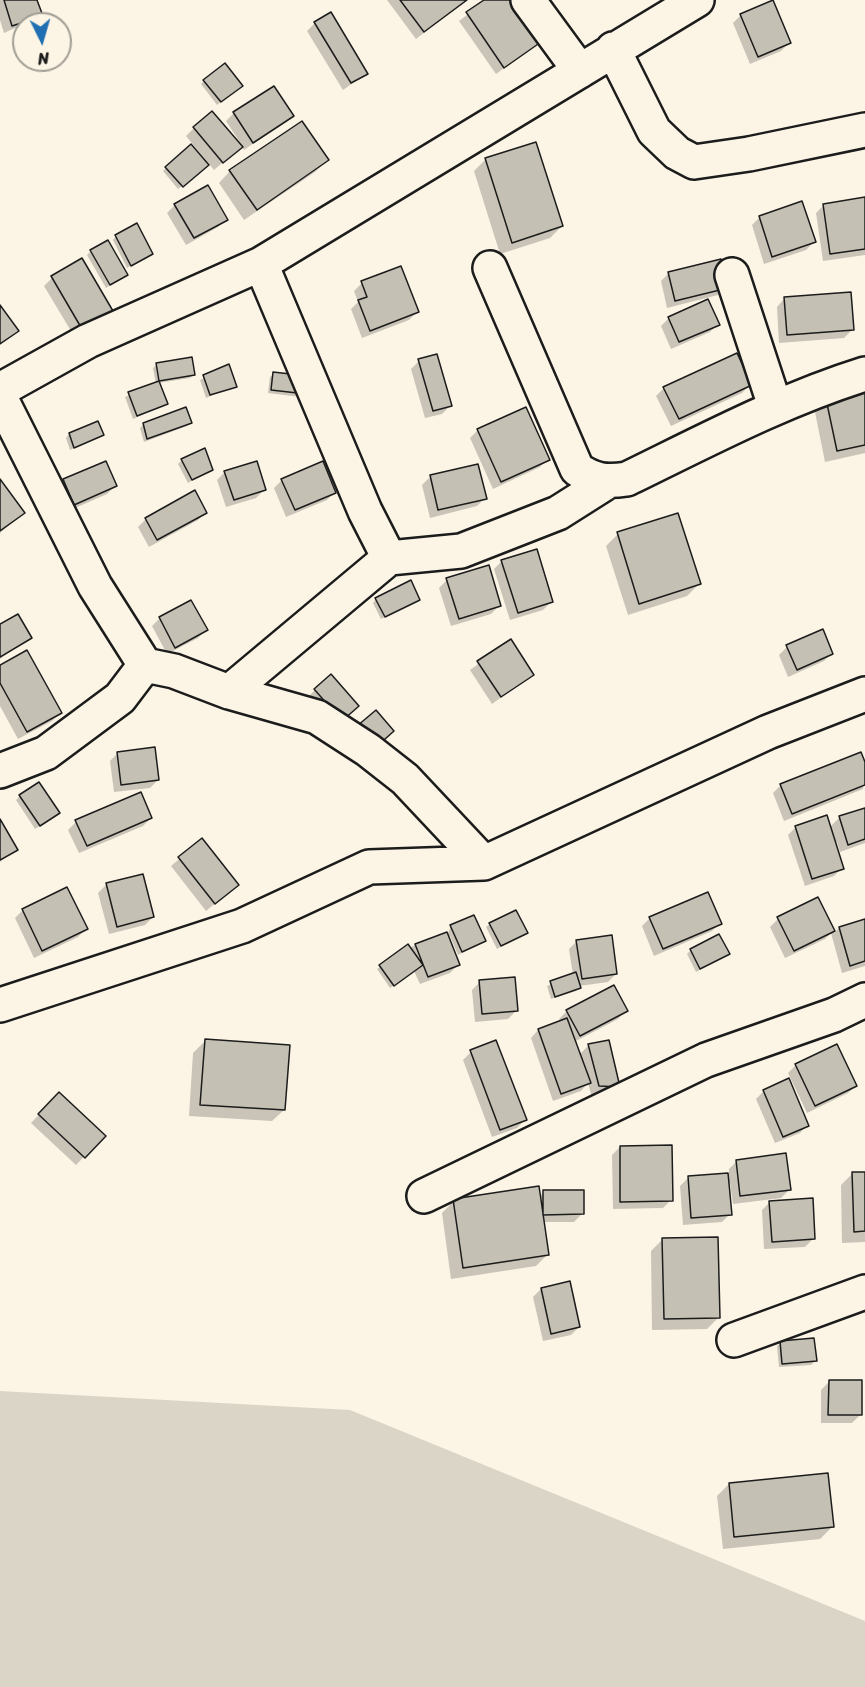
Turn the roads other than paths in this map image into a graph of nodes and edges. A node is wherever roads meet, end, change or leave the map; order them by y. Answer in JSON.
{"nodes":[{"id":1,"x":528,"y":0,"type":"edge"},
{"id":2,"x":697,"y":0,"type":"edge"},
{"id":3,"x":613,"y":50,"type":"junction"},
{"id":4,"x":580,"y":71,"type":"junction"},
{"id":5,"x":865,"y":130,"type":"edge"},
{"id":6,"x":261,"y":264,"type":"junction"},
{"id":7,"x":490,"y":268,"type":"dead end"},
{"id":8,"x":732,"y":275,"type":"dead end"},
{"id":9,"x":865,"y":374,"type":"edge"},
{"id":10,"x":0,"y":390,"type":"edge"},
{"id":11,"x":0,"y":397,"type":"edge"},
{"id":12,"x":776,"y":406,"type":"junction"},
{"id":13,"x":607,"y":482,"type":"junction"},
{"id":14,"x":388,"y":558,"type":"junction"},
{"id":15,"x":145,"y":665,"type":"junction"},
{"id":16,"x":229,"y":692,"type":"junction"},
{"id":17,"x":864,"y":696,"type":"edge"},
{"id":18,"x":0,"y":771,"type":"edge"},
{"id":19,"x":484,"y":863,"type":"junction"},
{"id":20,"x":865,"y":1000,"type":"edge"},
{"id":21,"x":0,"y":1005,"type":"edge"},
{"id":22,"x":424,"y":1196,"type":"dead end"},
{"id":23,"x":865,"y":1292,"type":"edge"},
{"id":24,"x":734,"y":1340,"type":"dead end"}],
"edges":[{"from":1,"to":4,"type":"street"},
{"from":2,"to":3,"type":"street"},
{"from":3,"to":4,"type":"street"},
{"from":3,"to":5,"type":"street"},
{"from":4,"to":6,"type":"street"},
{"from":6,"to":10,"type":"street"},
{"from":6,"to":14,"type":"street"},
{"from":7,"to":13,"type":"street"},
{"from":8,"to":12,"type":"street"},
{"from":9,"to":12,"type":"street"},
{"from":11,"to":15,"type":"street"},
{"from":12,"to":13,"type":"street"},
{"from":13,"to":14,"type":"street"},
{"from":14,"to":16,"type":"street"},
{"from":15,"to":16,"type":"street"},
{"from":15,"to":18,"type":"street"},
{"from":16,"to":19,"type":"street"},
{"from":17,"to":19,"type":"street"},
{"from":19,"to":21,"type":"street"},
{"from":20,"to":22,"type":"street"},
{"from":23,"to":24,"type":"street"}]}
